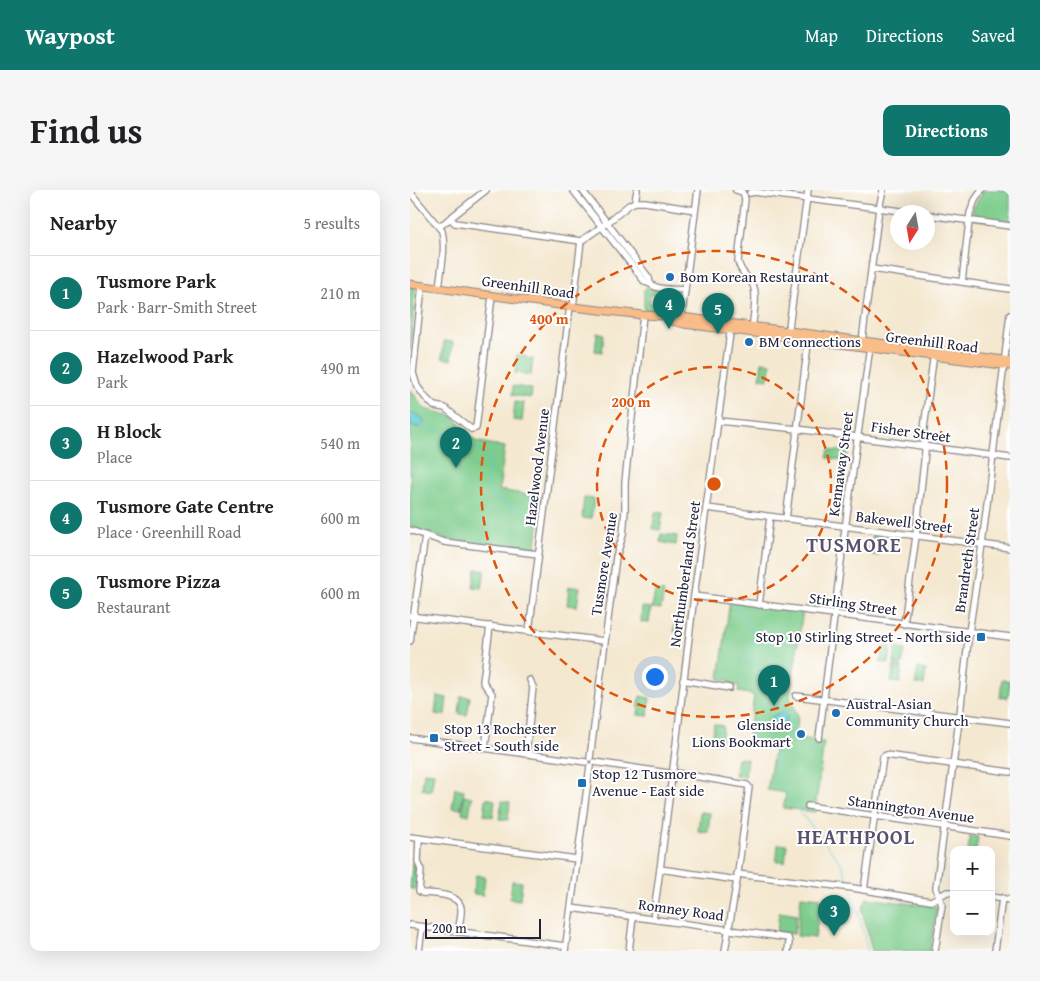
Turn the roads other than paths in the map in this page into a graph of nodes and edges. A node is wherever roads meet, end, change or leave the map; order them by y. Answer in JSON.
{"nodes":[{"id":1,"x":486,"y":190,"type":"edge"},
{"id":2,"x":573,"y":190,"type":"edge"},
{"id":3,"x":582,"y":190,"type":"edge"},
{"id":4,"x":636,"y":190,"type":"edge"},
{"id":5,"x":698,"y":190,"type":"edge"},
{"id":6,"x":808,"y":190,"type":"edge"},
{"id":7,"x":883,"y":190,"type":"edge"},
{"id":8,"x":982,"y":190,"type":"edge"},
{"id":9,"x":410,"y":192,"type":"edge"},
{"id":10,"x":745,"y":192,"type":"edge"},
{"id":11,"x":806,"y":199,"type":"junction"},
{"id":12,"x":635,"y":202,"type":"junction"},
{"id":13,"x":879,"y":209,"type":"junction"},
{"id":14,"x":695,"y":210,"type":"junction"},
{"id":15,"x":890,"y":210,"type":"edge"},
{"id":16,"x":935,"y":216,"type":"edge"},
{"id":17,"x":450,"y":218,"type":"junction"},
{"id":18,"x":970,"y":220,"type":"junction"},
{"id":19,"x":607,"y":223,"type":"junction"},
{"id":20,"x":1010,"y":226,"type":"edge"},
{"id":21,"x":439,"y":227,"type":"junction"},
{"id":22,"x":601,"y":227,"type":"junction"},
{"id":23,"x":580,"y":240,"type":"junction"},
{"id":24,"x":637,"y":268,"type":"junction"},
{"id":25,"x":872,"y":270,"type":"junction"},
{"id":26,"x":962,"y":282,"type":"junction"},
{"id":27,"x":410,"y":284,"type":"edge"},
{"id":28,"x":422,"y":286,"type":"junction"},
{"id":29,"x":439,"y":288,"type":"junction"},
{"id":30,"x":1010,"y":289,"type":"edge"},
{"id":31,"x":685,"y":290,"type":"junction"},
{"id":32,"x":492,"y":296,"type":"junction"},
{"id":33,"x":571,"y":306,"type":"junction"},
{"id":34,"x":643,"y":315,"type":"junction"},
{"id":35,"x":1010,"y":315,"type":"edge"},
{"id":36,"x":681,"y":320,"type":"junction"},
{"id":37,"x":731,"y":326,"type":"junction"},
{"id":38,"x":752,"y":329,"type":"junction"},
{"id":39,"x":788,"y":334,"type":"junction"},
{"id":40,"x":809,"y":337,"type":"junction"},
{"id":41,"x":862,"y":341,"type":"junction"},
{"id":42,"x":870,"y":345,"type":"junction"},
{"id":43,"x":934,"y":353,"type":"junction"},
{"id":44,"x":1007,"y":364,"type":"edge"},
{"id":45,"x":718,"y":421,"type":"junction"},
{"id":46,"x":797,"y":429,"type":"junction"},
{"id":47,"x":858,"y":438,"type":"junction"},
{"id":48,"x":925,"y":447,"type":"junction"},
{"id":49,"x":993,"y":456,"type":"junction"},
{"id":50,"x":1010,"y":458,"type":"edge"},
{"id":51,"x":706,"y":508,"type":"junction"},
{"id":52,"x":770,"y":517,"type":"junction"},
{"id":53,"x":786,"y":519,"type":"junction"},
{"id":54,"x":845,"y":527,"type":"junction"},
{"id":55,"x":410,"y":530,"type":"edge"},
{"id":56,"x":425,"y":536,"type":"junction"},
{"id":57,"x":916,"y":536,"type":"junction"},
{"id":58,"x":982,"y":545,"type":"junction"},
{"id":59,"x":1010,"y":548,"type":"edge"},
{"id":60,"x":538,"y":554,"type":"junction"},
{"id":61,"x":694,"y":596,"type":"junction"},
{"id":62,"x":759,"y":604,"type":"junction"},
{"id":63,"x":835,"y":614,"type":"junction"},
{"id":64,"x":412,"y":616,"type":"edge"},
{"id":65,"x":904,"y":624,"type":"junction"},
{"id":66,"x":490,"y":626,"type":"junction"},
{"id":67,"x":529,"y":631,"type":"junction"},
{"id":68,"x":969,"y":632,"type":"junction"},
{"id":69,"x":1010,"y":637,"type":"edge"},
{"id":70,"x":410,"y":641,"type":"edge"},
{"id":71,"x":604,"y":641,"type":"junction"},
{"id":72,"x":530,"y":680,"type":"dead end"},
{"id":73,"x":683,"y":680,"type":"junction"},
{"id":74,"x":729,"y":688,"type":"dead end"},
{"id":75,"x":796,"y":696,"type":"dead end"},
{"id":76,"x":824,"y":699,"type":"junction"},
{"id":77,"x":960,"y":716,"type":"junction"},
{"id":78,"x":1010,"y":723,"type":"edge"},
{"id":79,"x":410,"y":738,"type":"edge"},
{"id":80,"x":819,"y":738,"type":"dead end"},
{"id":81,"x":485,"y":748,"type":"junction"},
{"id":82,"x":526,"y":754,"type":"junction"},
{"id":83,"x":590,"y":762,"type":"junction"},
{"id":84,"x":953,"y":764,"type":"junction"},
{"id":85,"x":1010,"y":772,"type":"edge"},
{"id":86,"x":672,"y":773,"type":"junction"},
{"id":87,"x":808,"y":806,"type":"dead end"},
{"id":88,"x":874,"y":816,"type":"junction"},
{"id":89,"x":944,"y":827,"type":"junction"},
{"id":90,"x":1010,"y":836,"type":"edge"},
{"id":91,"x":410,"y":837,"type":"edge"},
{"id":92,"x":419,"y":838,"type":"junction"},
{"id":93,"x":577,"y":859,"type":"junction"},
{"id":94,"x":660,"y":869,"type":"junction"},
{"id":95,"x":737,"y":877,"type":"junction"},
{"id":96,"x":864,"y":890,"type":"junction"},
{"id":97,"x":950,"y":892,"type":"edge"},
{"id":98,"x":939,"y":897,"type":"junction"},
{"id":99,"x":995,"y":897,"type":"edge"},
{"id":100,"x":1002,"y":898,"type":"junction"},
{"id":101,"x":1010,"y":900,"type":"edge"},
{"id":102,"x":571,"y":908,"type":"junction"},
{"id":103,"x":633,"y":916,"type":"junction"},
{"id":104,"x":653,"y":919,"type":"junction"},
{"id":105,"x":410,"y":926,"type":"edge"},
{"id":106,"x":422,"y":927,"type":"junction"},
{"id":107,"x":728,"y":930,"type":"junction"},
{"id":108,"x":458,"y":932,"type":"junction"},
{"id":109,"x":565,"y":949,"type":"edge"},
{"id":110,"x":419,"y":951,"type":"edge"},
{"id":111,"x":629,"y":951,"type":"edge"},
{"id":112,"x":725,"y":951,"type":"edge"},
{"id":113,"x":788,"y":951,"type":"edge"},
{"id":114,"x":935,"y":951,"type":"edge"},
{"id":115,"x":995,"y":951,"type":"edge"}],
"edges":[{"from":1,"to":17,"type":"street"},
{"from":2,"to":22,"type":"street"},
{"from":3,"to":19,"type":"street"},
{"from":4,"to":12,"type":"street"},
{"from":5,"to":14,"type":"street"},
{"from":6,"to":11,"type":"street"},
{"from":7,"to":13,"type":"street"},
{"from":8,"to":18,"type":"street"},
{"from":9,"to":21,"type":"street"},
{"from":10,"to":11,"type":"street"},
{"from":10,"to":38,"type":"street"},
{"from":11,"to":13,"type":"street"},
{"from":11,"to":39,"type":"street"},
{"from":12,"to":14,"type":"street"},
{"from":12,"to":19,"type":"street"},
{"from":13,"to":15,"type":"street"},
{"from":13,"to":25,"type":"street"},
{"from":14,"to":31,"type":"street"},
{"from":16,"to":18,"type":"street"},
{"from":17,"to":21,"type":"street"},
{"from":17,"to":23,"type":"street"},
{"from":18,"to":20,"type":"street"},
{"from":18,"to":26,"type":"street"},
{"from":19,"to":22,"type":"street"},
{"from":19,"to":24,"type":"street"},
{"from":21,"to":29,"type":"street"},
{"from":22,"to":23,"type":"street"},
{"from":22,"to":24,"type":"street"},
{"from":23,"to":33,"type":"street","name":"Hazelwood Avenue"},
{"from":24,"to":31,"type":"street"},
{"from":25,"to":26,"type":"street"},
{"from":25,"to":41,"type":"street"},
{"from":26,"to":30,"type":"street"},
{"from":27,"to":28,"type":"main road","name":"Greenhill Road"},
{"from":28,"to":29,"type":"main road","name":"Greenhill Road"},
{"from":28,"to":32,"type":"street"},
{"from":29,"to":32,"type":"main road","name":"Greenhill Road"},
{"from":31,"to":36,"type":"street"},
{"from":32,"to":33,"type":"main road","name":"Greenhill Road"},
{"from":33,"to":34,"type":"main road","name":"Greenhill Road"},
{"from":33,"to":60,"type":"street","name":"Hazelwood Avenue"},
{"from":34,"to":36,"type":"main road","name":"Greenhill Road"},
{"from":34,"to":71,"type":"street","name":"Tusmore Avenue"},
{"from":35,"to":44,"type":"street","name":"Brandreth Street"},
{"from":36,"to":37,"type":"main road","name":"Greenhill Road"},
{"from":37,"to":38,"type":"main road","name":"Greenhill Road"},
{"from":37,"to":45,"type":"street","name":"Northumberland Street"},
{"from":38,"to":39,"type":"main road","name":"Greenhill Road"},
{"from":39,"to":40,"type":"main road","name":"Greenhill Road"},
{"from":40,"to":41,"type":"main road","name":"Greenhill Road"},
{"from":40,"to":42,"type":"main road","name":"Greenhill Road"},
{"from":40,"to":46,"type":"street"},
{"from":41,"to":42,"type":"main road","name":"Greenhill Road"},
{"from":42,"to":43,"type":"main road","name":"Greenhill Road"},
{"from":42,"to":47,"type":"street","name":"Kennaway Street"},
{"from":43,"to":44,"type":"main road","name":"Greenhill Road"},
{"from":43,"to":48,"type":"street"},
{"from":44,"to":49,"type":"street","name":"Brandreth Street"},
{"from":45,"to":46,"type":"street","name":"Fisher Street"},
{"from":45,"to":51,"type":"street","name":"Northumberland Street"},
{"from":46,"to":47,"type":"street","name":"Fisher Street"},
{"from":46,"to":53,"type":"street"},
{"from":47,"to":48,"type":"street","name":"Fisher Street"},
{"from":47,"to":54,"type":"street","name":"Kennaway Street"},
{"from":48,"to":49,"type":"street","name":"Fisher Street"},
{"from":48,"to":57,"type":"street"},
{"from":49,"to":50,"type":"street","name":"Fisher Street"},
{"from":49,"to":58,"type":"street","name":"Brandreth Street"},
{"from":51,"to":52,"type":"street","name":"Bakewell Street"},
{"from":51,"to":61,"type":"street","name":"Northumberland Street"},
{"from":52,"to":53,"type":"street","name":"Bakewell Street"},
{"from":52,"to":62,"type":"street"},
{"from":53,"to":54,"type":"street","name":"Bakewell Street"},
{"from":54,"to":57,"type":"street","name":"Bakewell Street"},
{"from":54,"to":63,"type":"street","name":"Kennaway Street"},
{"from":55,"to":56,"type":"street"},
{"from":56,"to":60,"type":"street"},
{"from":56,"to":64,"type":"street"},
{"from":57,"to":58,"type":"street","name":"Bakewell Street"},
{"from":57,"to":65,"type":"street"},
{"from":58,"to":59,"type":"street","name":"Bakewell Street"},
{"from":58,"to":68,"type":"street","name":"Brandreth Street"},
{"from":60,"to":67,"type":"street","name":"Hazelwood Avenue"},
{"from":61,"to":62,"type":"street","name":"Stirling Street"},
{"from":61,"to":73,"type":"street","name":"Northumberland Street"},
{"from":62,"to":63,"type":"street","name":"Stirling Street"},
{"from":63,"to":65,"type":"street","name":"Stirling Street"},
{"from":63,"to":76,"type":"street","name":"Kennaway Street"},
{"from":64,"to":66,"type":"street"},
{"from":64,"to":70,"type":"street"},
{"from":65,"to":68,"type":"street","name":"Stirling Street"},
{"from":66,"to":67,"type":"street"},
{"from":66,"to":81,"type":"street"},
{"from":67,"to":71,"type":"street"},
{"from":68,"to":69,"type":"street","name":"Stirling Street"},
{"from":68,"to":77,"type":"street","name":"Brandreth Street"},
{"from":71,"to":83,"type":"street","name":"Tusmore Avenue"},
{"from":72,"to":82,"type":"street"},
{"from":73,"to":74,"type":"street"},
{"from":73,"to":86,"type":"street","name":"Northumberland Street"},
{"from":75,"to":76,"type":"street"},
{"from":76,"to":77,"type":"street"},
{"from":76,"to":80,"type":"street","name":"Kennaway Street"},
{"from":77,"to":78,"type":"street"},
{"from":77,"to":84,"type":"street","name":"Brandreth Street"},
{"from":79,"to":81,"type":"street"},
{"from":81,"to":82,"type":"street"},
{"from":82,"to":83,"type":"street"},
{"from":83,"to":86,"type":"street"},
{"from":83,"to":93,"type":"street","name":"Tusmore Avenue"},
{"from":84,"to":85,"type":"street"},
{"from":84,"to":88,"type":"street"},
{"from":84,"to":89,"type":"street","name":"Brandreth Street"},
{"from":86,"to":94,"type":"street","name":"Northumberland Street"},
{"from":86,"to":95,"type":"street"},
{"from":87,"to":88,"type":"street","name":"Stannington Avenue"},
{"from":88,"to":89,"type":"street","name":"Stannington Avenue"},
{"from":88,"to":96,"type":"street"},
{"from":89,"to":90,"type":"street","name":"Stannington Avenue"},
{"from":89,"to":98,"type":"street","name":"Brandreth Street"},
{"from":91,"to":92,"type":"street"},
{"from":92,"to":93,"type":"street"},
{"from":92,"to":108,"type":"street"},
{"from":93,"to":102,"type":"street","name":"Tusmore Avenue"},
{"from":94,"to":95,"type":"street"},
{"from":94,"to":104,"type":"street","name":"Northumberland Street"},
{"from":95,"to":96,"type":"street"},
{"from":95,"to":107,"type":"street"},
{"from":96,"to":98,"type":"street"},
{"from":97,"to":98,"type":"street"},
{"from":98,"to":114,"type":"street","name":"Brandreth Street"},
{"from":99,"to":100,"type":"street"},
{"from":100,"to":101,"type":"street"},
{"from":100,"to":115,"type":"street"},
{"from":102,"to":103,"type":"street","name":"Romney Road"},
{"from":102,"to":109,"type":"street","name":"Tusmore Avenue"},
{"from":103,"to":104,"type":"street","name":"Romney Road"},
{"from":103,"to":111,"type":"street"},
{"from":104,"to":107,"type":"street","name":"Romney Road"},
{"from":105,"to":106,"type":"street"},
{"from":106,"to":108,"type":"street"},
{"from":106,"to":110,"type":"street"},
{"from":107,"to":112,"type":"street"},
{"from":107,"to":113,"type":"street","name":"Romney Road"},
{"from":108,"to":109,"type":"street"}]}
